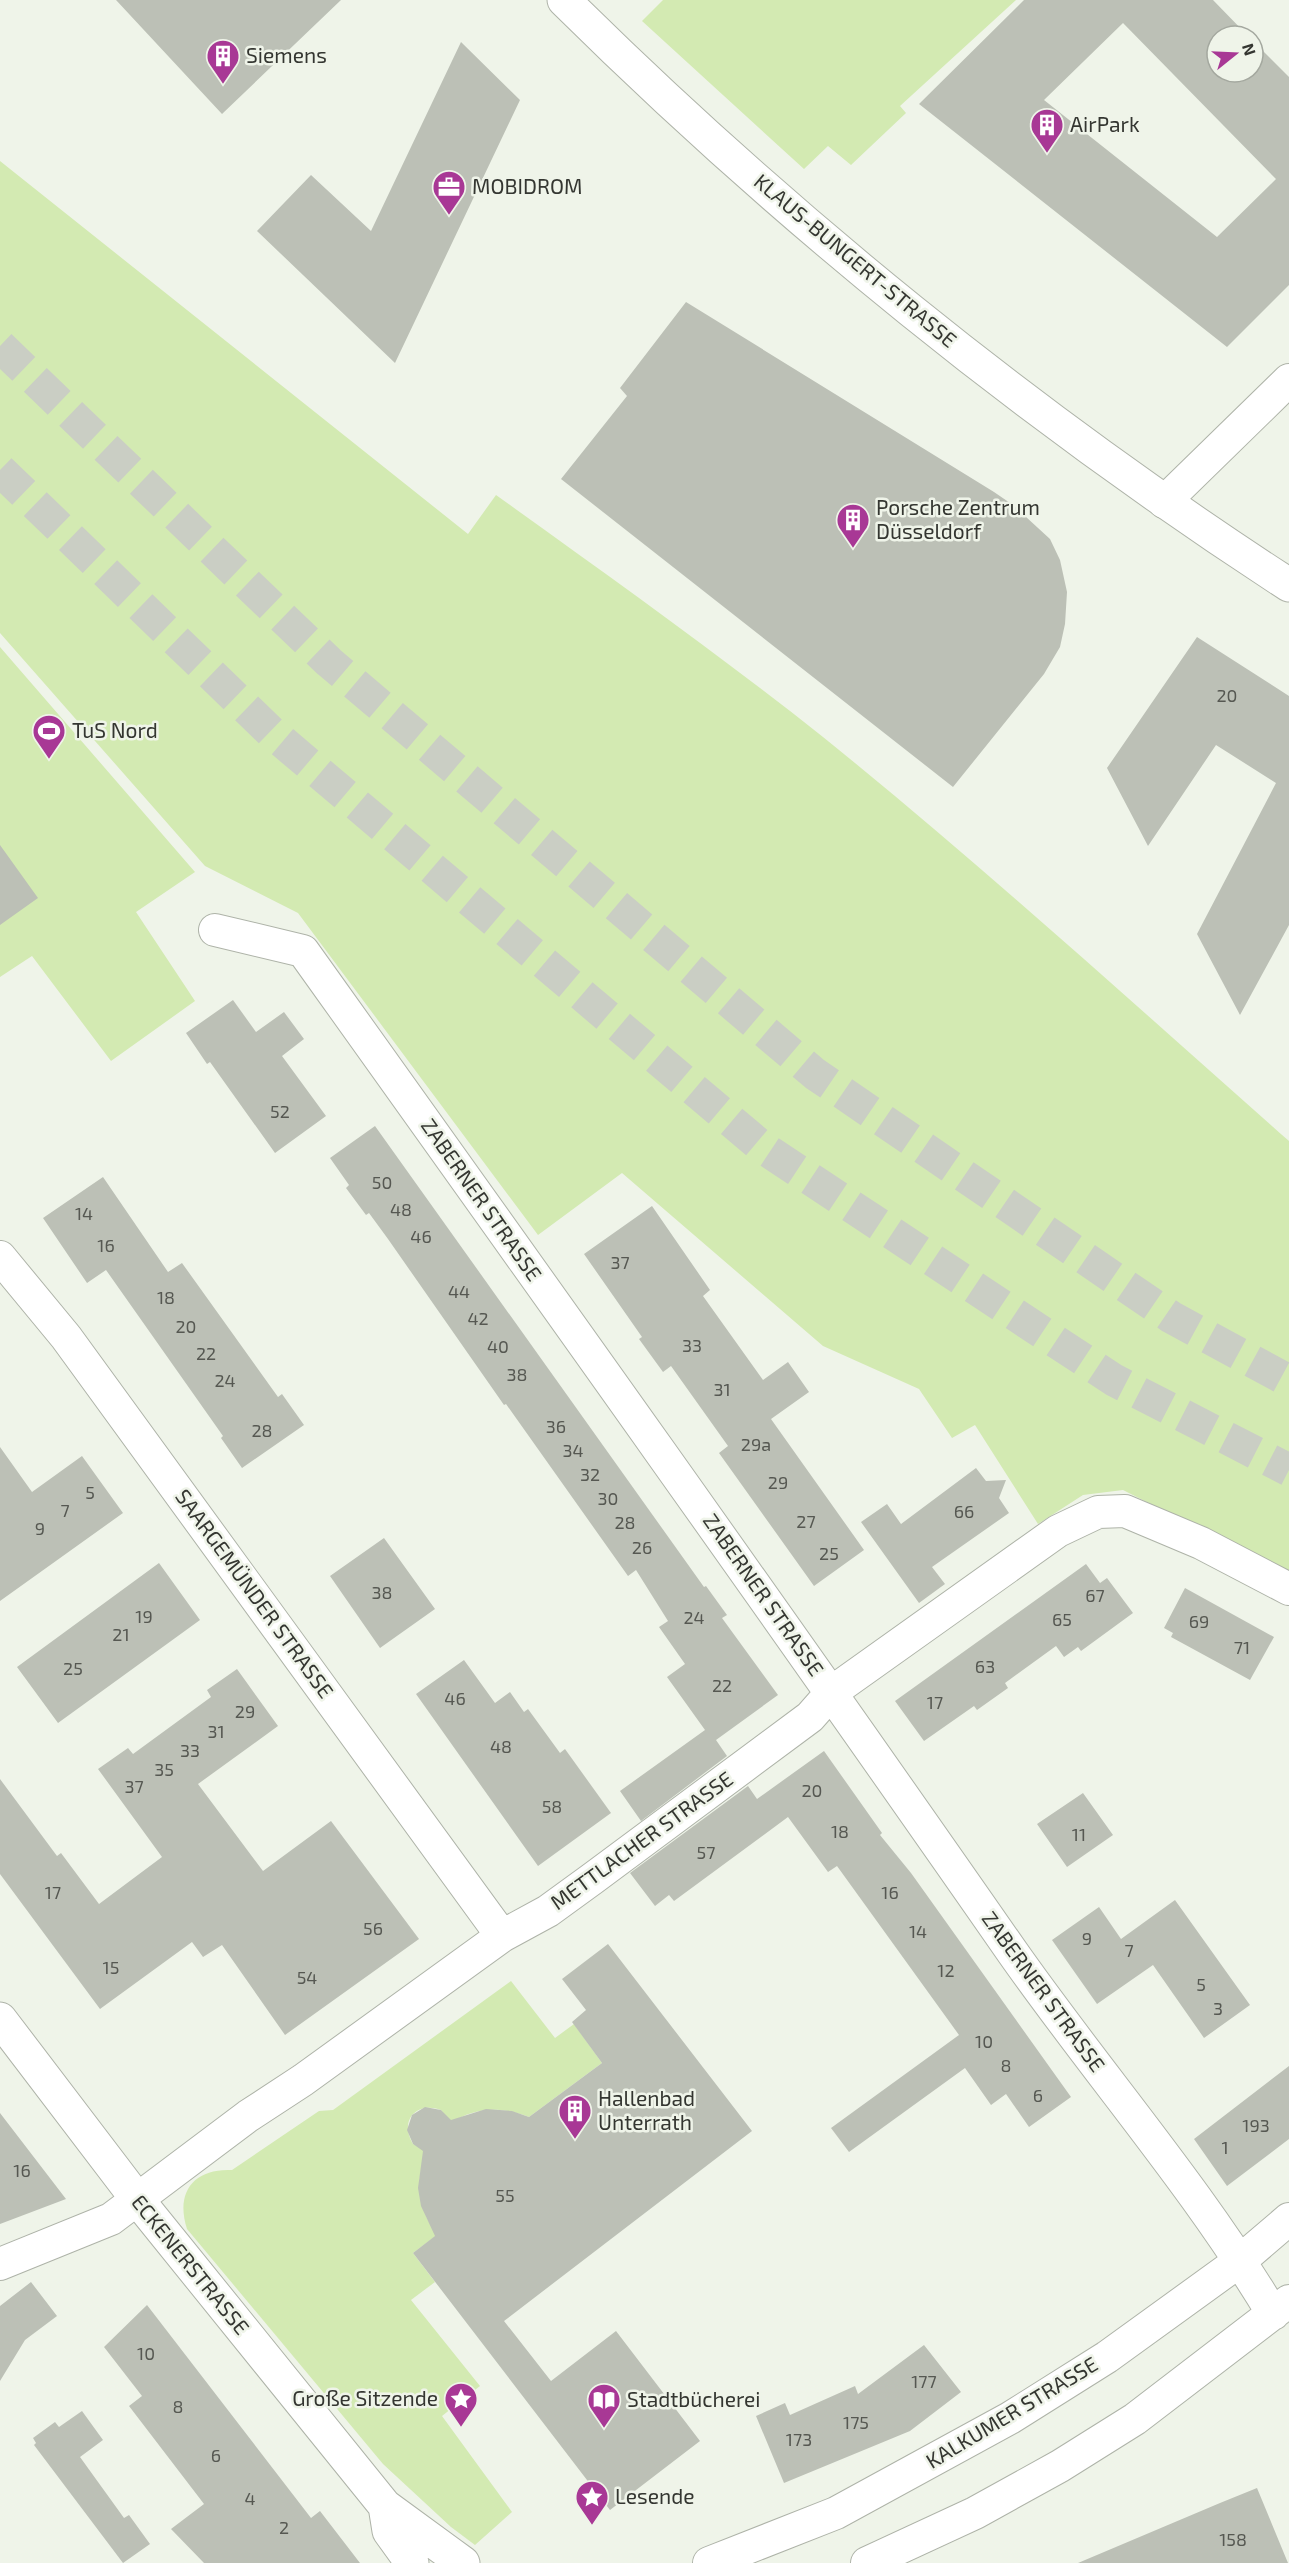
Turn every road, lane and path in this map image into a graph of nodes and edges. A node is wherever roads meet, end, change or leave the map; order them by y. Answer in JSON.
{"nodes":[{"id":1,"x":564,"y":0,"type":"edge"},
{"id":2,"x":1289,"y":380,"type":"edge"},
{"id":3,"x":1164,"y":502,"type":"junction"},
{"id":4,"x":1289,"y":585,"type":"edge"},
{"id":5,"x":215,"y":930,"type":"dead end"},
{"id":6,"x":0,"y":1257,"type":"edge"},
{"id":7,"x":1289,"y":1589,"type":"edge"},
{"id":8,"x":832,"y":1692,"type":"junction"},
{"id":9,"x":502,"y":1936,"type":"junction"},
{"id":10,"x":0,"y":2019,"type":"edge"},
{"id":11,"x":137,"y":2199,"type":"junction"},
{"id":12,"x":1289,"y":2219,"type":"edge"},
{"id":13,"x":1241,"y":2260,"type":"junction"},
{"id":14,"x":0,"y":2264,"type":"edge"},
{"id":15,"x":1281,"y":2308,"type":"edge"},
{"id":16,"x":385,"y":2506,"type":"junction"},
{"id":17,"x":412,"y":2563,"type":"edge"},
{"id":18,"x":463,"y":2563,"type":"edge"},
{"id":19,"x":709,"y":2563,"type":"edge"},
{"id":20,"x":867,"y":2563,"type":"edge"}],
"edges":[{"from":1,"to":3,"type":"street","name":"KLAUS-BUNGERT-STRASSE"},
{"from":2,"to":3,"type":"street"},
{"from":3,"to":4,"type":"street","name":"KLAUS-BUNGERT-STRASSE"},
{"from":5,"to":8,"type":"street","name":"ZABERNER STRASSE"},
{"from":6,"to":9,"type":"street","name":"SAARGEMÜNDER STRASSE"},
{"from":7,"to":8,"type":"street","name":"METTLACHER STRASSE"},
{"from":8,"to":9,"type":"street","name":"METTLACHER STRASSE"},
{"from":8,"to":13,"type":"street","name":"ZABERNER STRASSE"},
{"from":9,"to":11,"type":"street","name":"METTLACHER STRASSE"},
{"from":10,"to":11,"type":"street","name":"ECKENERSTRASSE"},
{"from":11,"to":14,"type":"street","name":"METTLACHER STRASSE"},
{"from":11,"to":16,"type":"street","name":"ECKENERSTRASSE"},
{"from":12,"to":13,"type":"street","name":"KALKUMER STRASSE"},
{"from":13,"to":15,"type":"street","name":"ZABERNER STRASSE"},
{"from":13,"to":19,"type":"street","name":"KALKUMER STRASSE"},
{"from":15,"to":20,"type":"street"},
{"from":16,"to":17,"type":"street","name":"ECKENERSTRASSE"},
{"from":16,"to":18,"type":"street","name":"ECKENERSTRASSE"}]}
